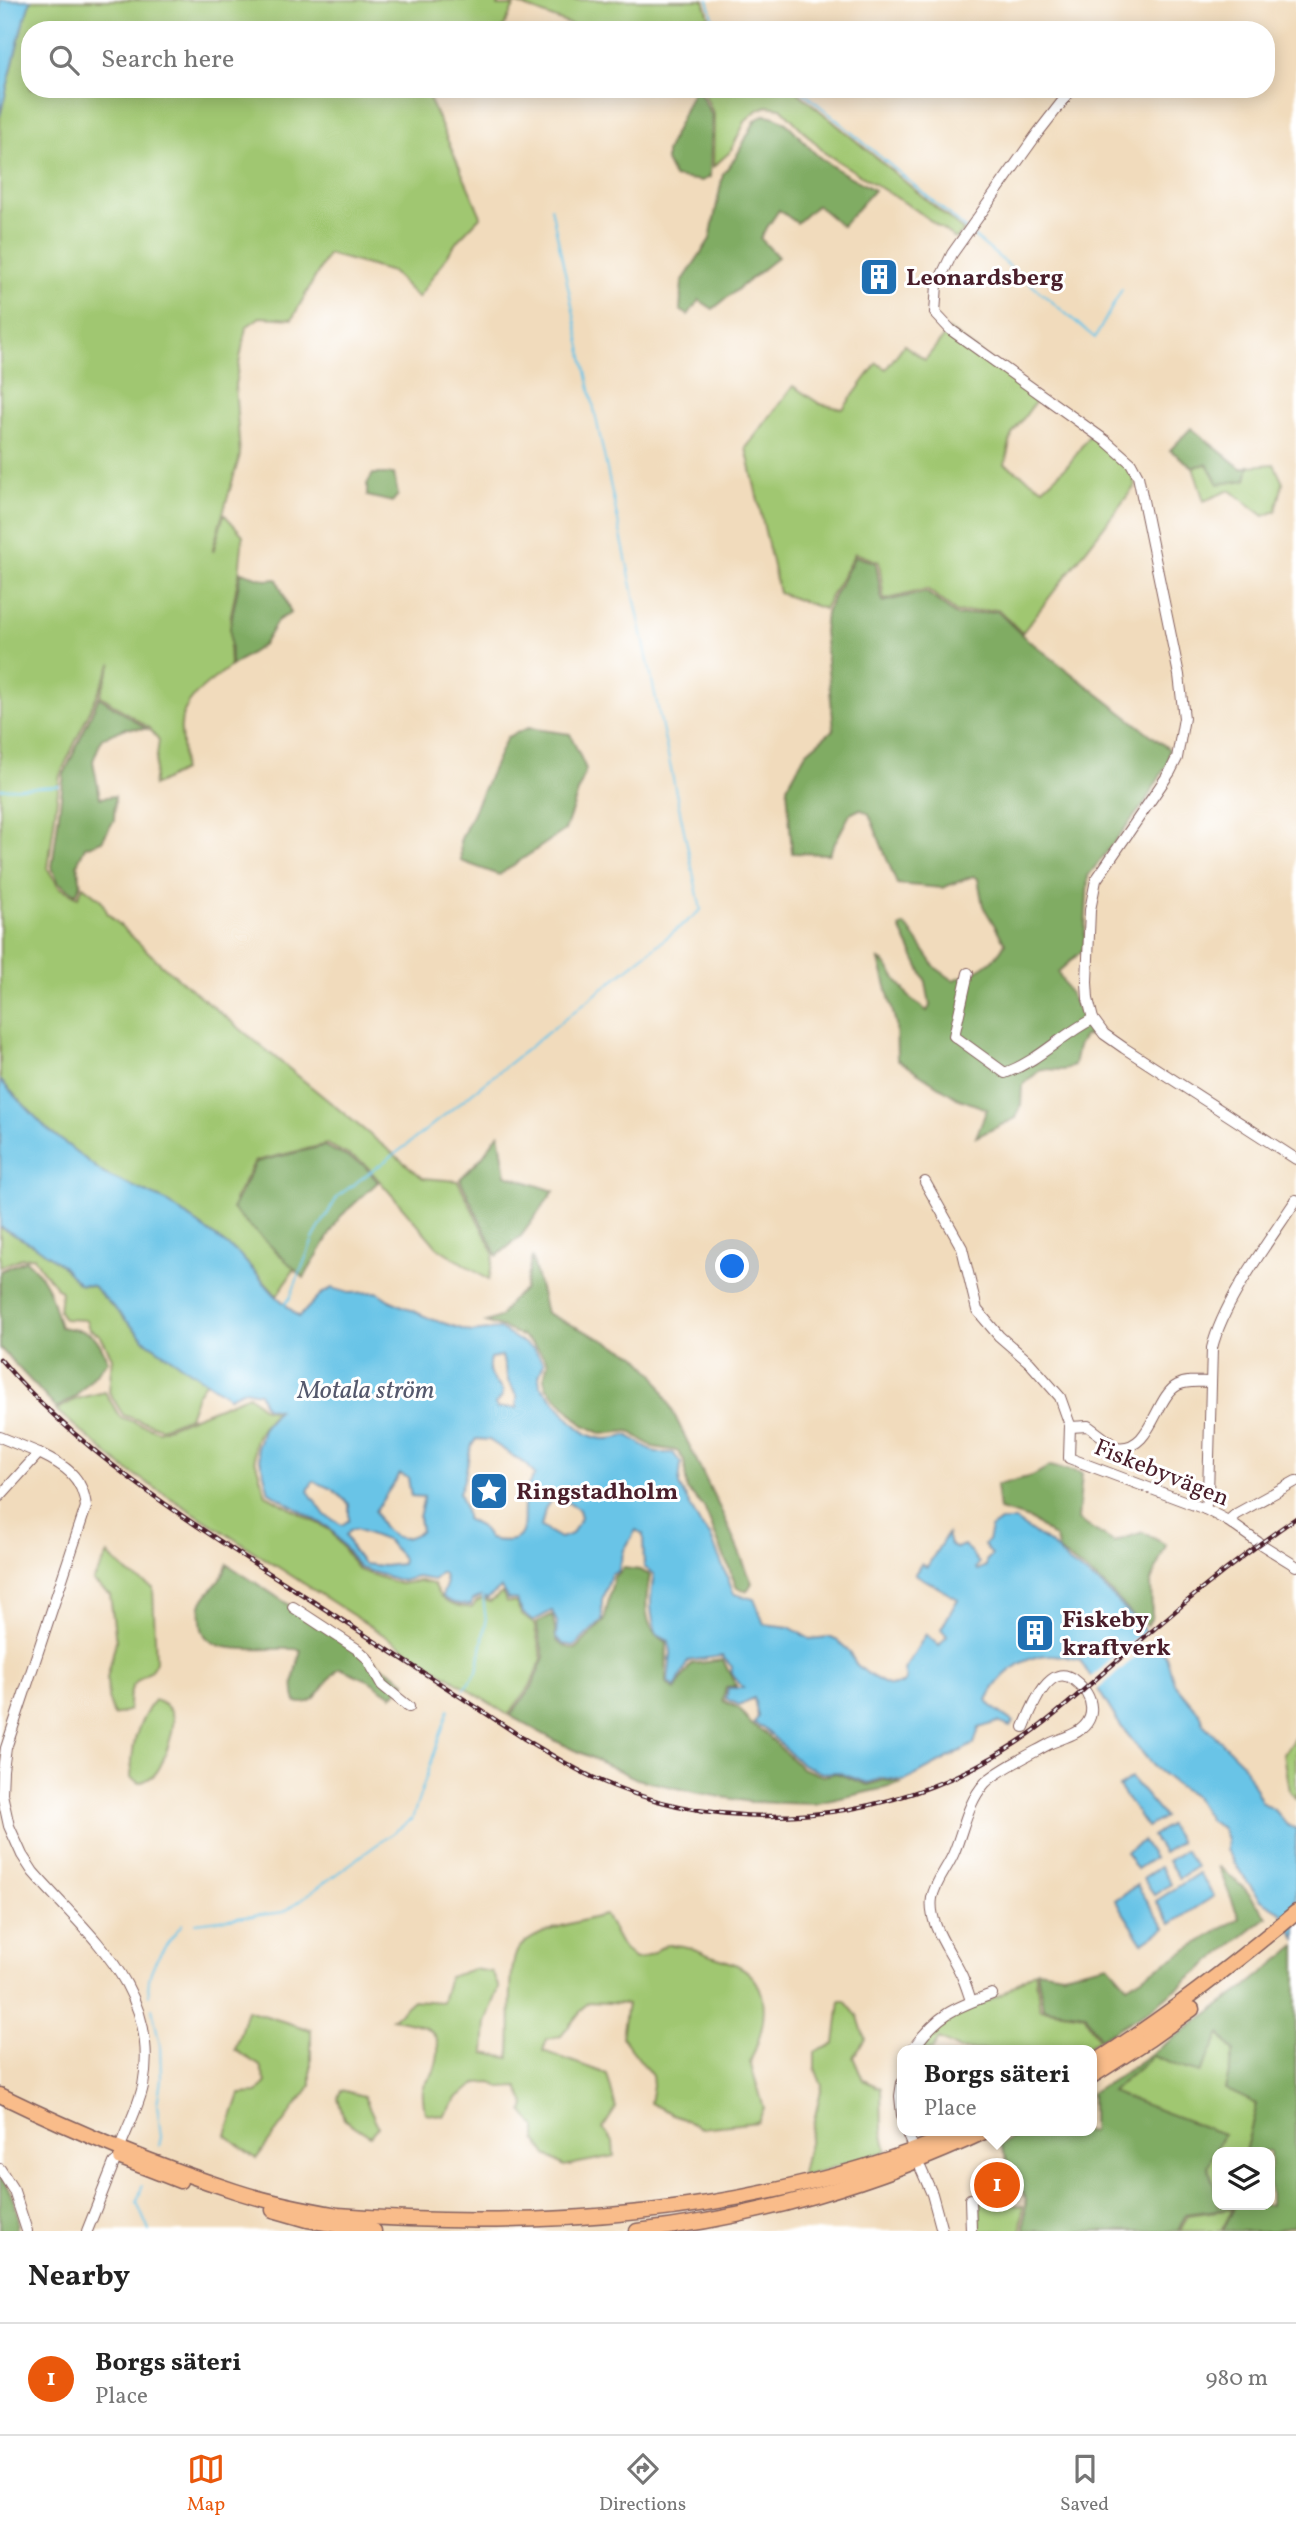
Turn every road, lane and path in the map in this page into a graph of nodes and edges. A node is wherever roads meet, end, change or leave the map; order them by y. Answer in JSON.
{"nodes":[{"id":1,"x":1065,"y":98,"type":"edge"},
{"id":2,"x":968,"y":973,"type":"dead end"},
{"id":3,"x":1093,"y":1019,"type":"junction"},
{"id":4,"x":1296,"y":1159,"type":"edge"},
{"id":5,"x":925,"y":1182,"type":"dead end"},
{"id":6,"x":1296,"y":1200,"type":"edge"},
{"id":7,"x":1210,"y":1382,"type":"junction"},
{"id":8,"x":1070,"y":1427,"type":"junction"},
{"id":9,"x":0,"y":1437,"type":"edge"},
{"id":10,"x":39,"y":1452,"type":"junction"},
{"id":11,"x":1296,"y":1481,"type":"edge"},
{"id":12,"x":0,"y":1496,"type":"edge"},
{"id":13,"x":1205,"y":1509,"type":"junction"},
{"id":14,"x":1228,"y":1521,"type":"junction"},
{"id":15,"x":1296,"y":1566,"type":"edge"},
{"id":16,"x":293,"y":1607,"type":"dead end"},
{"id":17,"x":409,"y":1707,"type":"dead end"},
{"id":18,"x":1024,"y":1727,"type":"dead end"},
{"id":19,"x":1296,"y":1912,"type":"edge"},
{"id":20,"x":1296,"y":1924,"type":"edge"},
{"id":21,"x":1274,"y":1937,"type":"junction"},
{"id":22,"x":992,"y":1994,"type":"dead end"},
{"id":23,"x":971,"y":2001,"type":"junction"},
{"id":24,"x":916,"y":2045,"type":"edge"},
{"id":25,"x":1097,"y":2060,"type":"edge"},
{"id":26,"x":1097,"y":2072,"type":"edge"},
{"id":27,"x":0,"y":2095,"type":"edge"},
{"id":28,"x":0,"y":2106,"type":"edge"},
{"id":29,"x":908,"y":2136,"type":"edge"},
{"id":30,"x":951,"y":2136,"type":"edge"},
{"id":31,"x":974,"y":2136,"type":"edge"},
{"id":32,"x":122,"y":2141,"type":"dead end"},
{"id":33,"x":912,"y":2145,"type":"dead end"},
{"id":34,"x":114,"y":2163,"type":"dead end"},
{"id":35,"x":0,"y":2169,"type":"edge"},
{"id":36,"x":921,"y":2169,"type":"dead end"},
{"id":37,"x":970,"y":2199,"type":"dead end"},
{"id":38,"x":27,"y":2231,"type":"edge"},
{"id":39,"x":87,"y":2231,"type":"edge"},
{"id":40,"x":374,"y":2231,"type":"edge"},
{"id":41,"x":637,"y":2231,"type":"edge"},
{"id":42,"x":942,"y":2231,"type":"edge"},
{"id":43,"x":971,"y":2231,"type":"edge"}],
"edges":[{"from":1,"to":3,"type":"street"},
{"from":2,"to":3,"type":"street"},
{"from":3,"to":4,"type":"street"},
{"from":5,"to":8,"type":"street","name":"Fiskebyvägen"},
{"from":6,"to":7,"type":"street"},
{"from":7,"to":8,"type":"street"},
{"from":7,"to":13,"type":"street"},
{"from":8,"to":13,"type":"street","name":"Fiskebyvägen"},
{"from":9,"to":10,"type":"street"},
{"from":10,"to":12,"type":"street"},
{"from":10,"to":32,"type":"street"},
{"from":11,"to":14,"type":"street"},
{"from":13,"to":14,"type":"street","name":"Fiskebyvägen"},
{"from":14,"to":15,"type":"street","name":"Fiskebyvägen"},
{"from":16,"to":17,"type":"street"},
{"from":18,"to":23,"type":"street"},
{"from":19,"to":21,"type":"highway"},
{"from":20,"to":21,"type":"highway"},
{"from":21,"to":25,"type":"highway"},
{"from":21,"to":26,"type":"highway"},
{"from":22,"to":23,"type":"street"},
{"from":23,"to":24,"type":"street"},
{"from":27,"to":30,"type":"highway"},
{"from":28,"to":40,"type":"highway"},
{"from":29,"to":33,"type":"street"},
{"from":31,"to":41,"type":"highway"},
{"from":34,"to":39,"type":"street"},
{"from":35,"to":38,"type":"street"},
{"from":36,"to":42,"type":"street"},
{"from":37,"to":43,"type":"street"}]}
